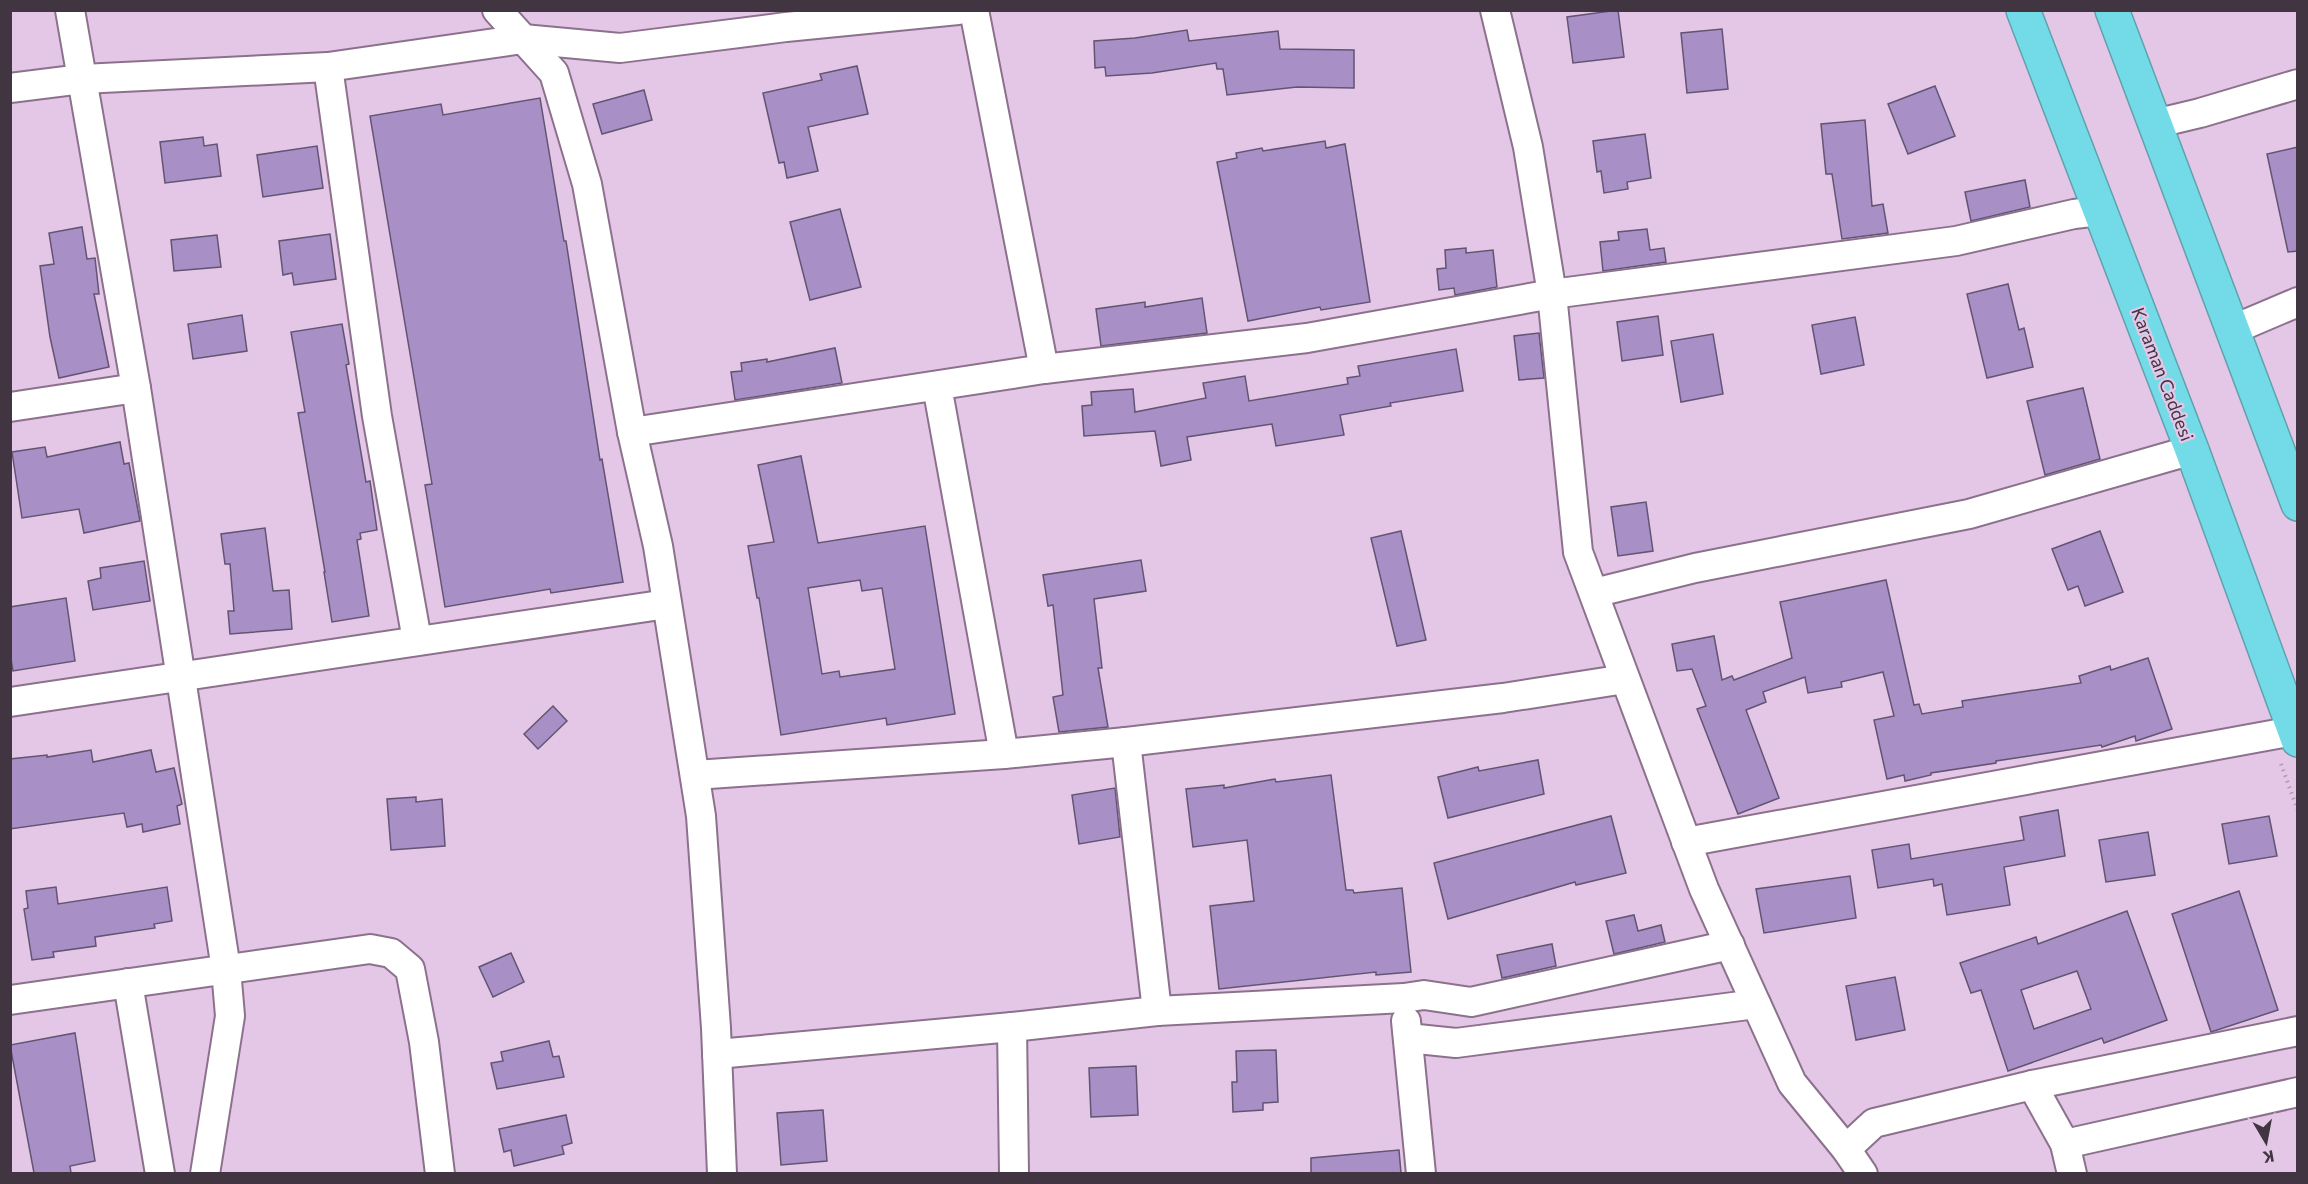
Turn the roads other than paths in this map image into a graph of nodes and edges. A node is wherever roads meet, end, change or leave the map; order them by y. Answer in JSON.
{"nodes":[{"id":1,"x":70,"y":10,"type":"edge"},
{"id":2,"x":497,"y":10,"type":"edge"},
{"id":3,"x":958,"y":10,"type":"edge"},
{"id":4,"x":974,"y":10,"type":"edge"},
{"id":5,"x":1495,"y":10,"type":"edge"},
{"id":6,"x":2023,"y":10,"type":"edge"},
{"id":7,"x":2112,"y":10,"type":"edge"},
{"id":8,"x":784,"y":19,"type":"edge"},
{"id":9,"x":523,"y":39,"type":"junction"},
{"id":10,"x":328,"y":66,"type":"junction"},
{"id":11,"x":82,"y":79,"type":"junction"},
{"id":12,"x":2298,"y":84,"type":"edge"},
{"id":13,"x":10,"y":88,"type":"edge"},
{"id":14,"x":2154,"y":124,"type":"junction"},
{"id":15,"x":2100,"y":211,"type":"junction"},
{"id":16,"x":1552,"y":294,"type":"junction"},
{"id":17,"x":2298,"y":302,"type":"edge"},
{"id":18,"x":2232,"y":330,"type":"junction"},
{"id":19,"x":1044,"y":369,"type":"junction"},
{"id":20,"x":937,"y":386,"type":"junction"},
{"id":21,"x":136,"y":388,"type":"junction"},
{"id":22,"x":10,"y":407,"type":"edge"},
{"id":23,"x":632,"y":432,"type":"junction"},
{"id":24,"x":2192,"y":450,"type":"junction"},
{"id":25,"x":2298,"y":504,"type":"edge"},
{"id":26,"x":1594,"y":593,"type":"junction"},
{"id":27,"x":667,"y":604,"type":"junction"},
{"id":28,"x":417,"y":640,"type":"junction"},
{"id":29,"x":180,"y":676,"type":"junction"},
{"id":30,"x":1625,"y":679,"type":"junction"},
{"id":31,"x":10,"y":702,"type":"edge"},
{"id":32,"x":1126,"y":742,"type":"junction"},
{"id":33,"x":2291,"y":744,"type":"edge"},
{"id":34,"x":1004,"y":754,"type":"junction"},
{"id":35,"x":695,"y":775,"type":"junction"},
{"id":36,"x":1686,"y":842,"type":"junction"},
{"id":37,"x":1730,"y":945,"type":"junction"},
{"id":38,"x":226,"y":969,"type":"junction"},
{"id":39,"x":128,"y":983,"type":"junction"},
{"id":40,"x":1404,"y":998,"type":"junction"},
{"id":41,"x":10,"y":1000,"type":"edge"},
{"id":42,"x":1756,"y":1004,"type":"junction"},
{"id":43,"x":1156,"y":1011,"type":"junction"},
{"id":44,"x":1011,"y":1027,"type":"junction"},
{"id":45,"x":2298,"y":1031,"type":"edge"},
{"id":46,"x":1408,"y":1038,"type":"junction"},
{"id":47,"x":717,"y":1054,"type":"junction"},
{"id":48,"x":2032,"y":1085,"type":"junction"},
{"id":49,"x":2298,"y":1092,"type":"edge"},
{"id":50,"x":2065,"y":1144,"type":"junction"},
{"id":51,"x":1846,"y":1149,"type":"junction"},
{"id":52,"x":160,"y":1173,"type":"edge"},
{"id":53,"x":205,"y":1173,"type":"edge"},
{"id":54,"x":440,"y":1173,"type":"edge"},
{"id":55,"x":722,"y":1173,"type":"edge"},
{"id":56,"x":1014,"y":1173,"type":"edge"},
{"id":57,"x":1421,"y":1173,"type":"edge"},
{"id":58,"x":1863,"y":1173,"type":"edge"},
{"id":59,"x":2072,"y":1173,"type":"edge"}],
"edges":[{"from":1,"to":11,"type":"street"},
{"from":2,"to":9,"type":"street"},
{"from":3,"to":8,"type":"street"},
{"from":4,"to":19,"type":"street"},
{"from":5,"to":16,"type":"street"},
{"from":6,"to":15,"type":"highway","name":"Karaman Caddesi"},
{"from":7,"to":14,"type":"highway"},
{"from":8,"to":9,"type":"street"},
{"from":9,"to":10,"type":"street"},
{"from":9,"to":23,"type":"street"},
{"from":10,"to":11,"type":"street"},
{"from":10,"to":28,"type":"street"},
{"from":11,"to":13,"type":"street"},
{"from":11,"to":21,"type":"street"},
{"from":12,"to":14,"type":"street"},
{"from":14,"to":18,"type":"highway"},
{"from":15,"to":16,"type":"street"},
{"from":15,"to":24,"type":"highway","name":"Karaman Caddesi"},
{"from":16,"to":19,"type":"street"},
{"from":16,"to":26,"type":"street"},
{"from":17,"to":18,"type":"street"},
{"from":18,"to":25,"type":"highway"},
{"from":19,"to":20,"type":"street"},
{"from":20,"to":23,"type":"street"},
{"from":20,"to":34,"type":"street"},
{"from":21,"to":22,"type":"street"},
{"from":21,"to":29,"type":"street"},
{"from":23,"to":27,"type":"street"},
{"from":24,"to":26,"type":"street"},
{"from":24,"to":33,"type":"highway","name":"Karaman Caddesi"},
{"from":26,"to":30,"type":"street"},
{"from":27,"to":28,"type":"street"},
{"from":27,"to":35,"type":"street"},
{"from":28,"to":29,"type":"street"},
{"from":29,"to":31,"type":"street"},
{"from":29,"to":38,"type":"street"},
{"from":30,"to":32,"type":"street"},
{"from":30,"to":36,"type":"street"},
{"from":32,"to":34,"type":"street"},
{"from":32,"to":43,"type":"street"},
{"from":33,"to":36,"type":"street"},
{"from":34,"to":35,"type":"street"},
{"from":35,"to":47,"type":"street"},
{"from":36,"to":37,"type":"street"},
{"from":37,"to":40,"type":"street"},
{"from":37,"to":42,"type":"street"},
{"from":38,"to":39,"type":"street"},
{"from":38,"to":53,"type":"street"},
{"from":38,"to":54,"type":"street"},
{"from":39,"to":41,"type":"street"},
{"from":39,"to":52,"type":"street"},
{"from":40,"to":43,"type":"street"},
{"from":40,"to":46,"type":"street"},
{"from":42,"to":46,"type":"street"},
{"from":42,"to":51,"type":"street"},
{"from":43,"to":44,"type":"street"},
{"from":44,"to":47,"type":"street"},
{"from":44,"to":56,"type":"street"},
{"from":45,"to":48,"type":"street"},
{"from":46,"to":57,"type":"street"},
{"from":47,"to":55,"type":"street"},
{"from":48,"to":50,"type":"street"},
{"from":48,"to":51,"type":"street"},
{"from":49,"to":50,"type":"street"},
{"from":50,"to":59,"type":"street"},
{"from":51,"to":58,"type":"street"}]}
